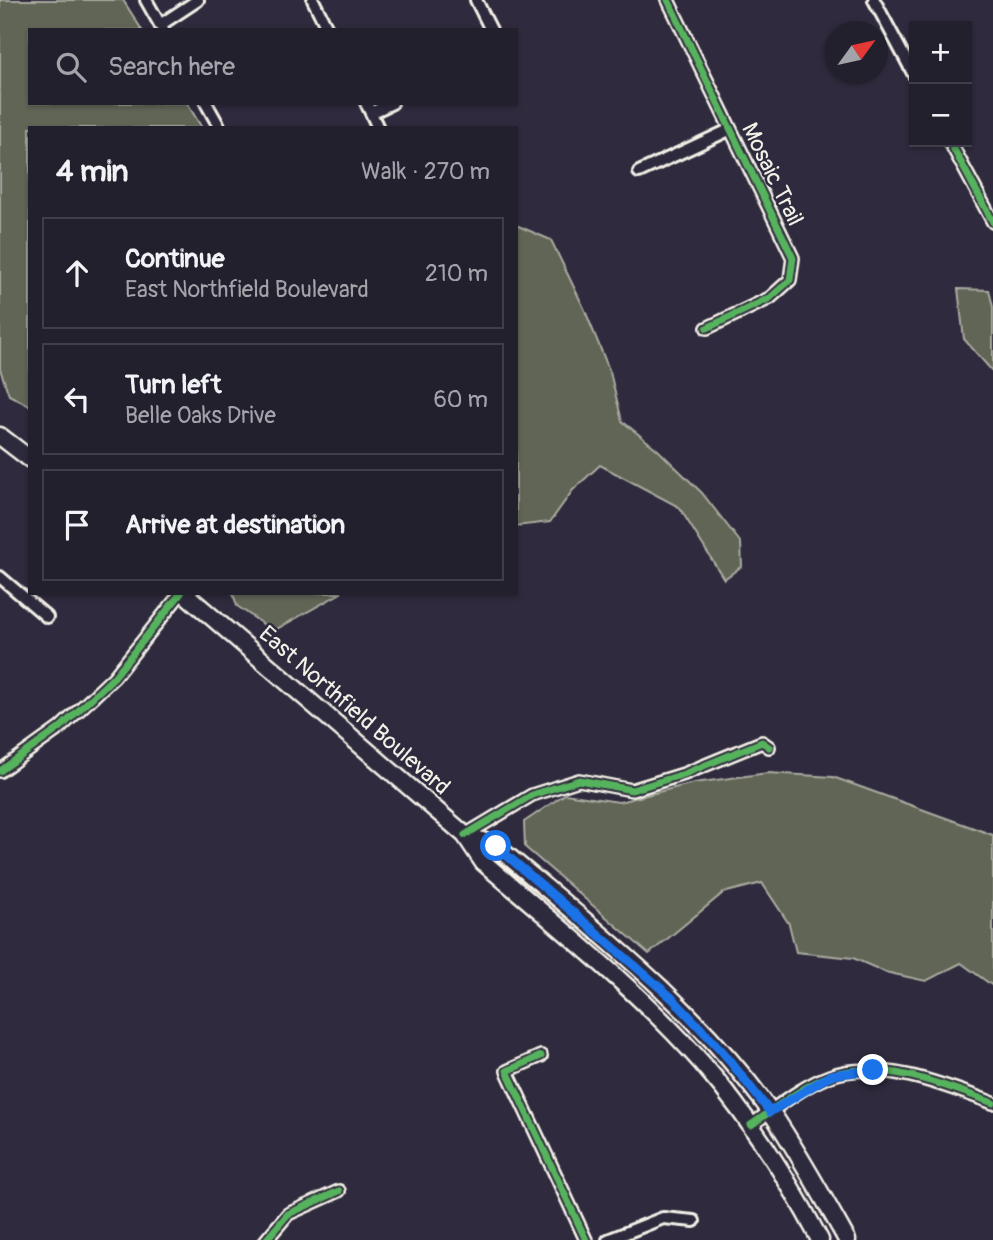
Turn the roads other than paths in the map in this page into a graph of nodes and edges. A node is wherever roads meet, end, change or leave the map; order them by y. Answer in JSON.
{"nodes":[{"id":1,"x":146,"y":0,"type":"edge"},
{"id":2,"x":198,"y":0,"type":"edge"},
{"id":3,"x":313,"y":0,"type":"edge"},
{"id":4,"x":476,"y":0,"type":"edge"},
{"id":5,"x":668,"y":0,"type":"edge"},
{"id":6,"x":874,"y":0,"type":"edge"},
{"id":7,"x":162,"y":27,"type":"edge"},
{"id":8,"x":327,"y":28,"type":"edge"},
{"id":9,"x":490,"y":28,"type":"edge"},
{"id":10,"x":909,"y":66,"type":"edge"},
{"id":11,"x":207,"y":105,"type":"edge"},
{"id":12,"x":368,"y":108,"type":"edge"},
{"id":13,"x":219,"y":126,"type":"edge"},
{"id":14,"x":377,"y":126,"type":"edge"},
{"id":15,"x":729,"y":130,"type":"junction"},
{"id":16,"x":953,"y":147,"type":"edge"},
{"id":17,"x":639,"y":172,"type":"dead end"},
{"id":18,"x":993,"y":222,"type":"edge"},
{"id":19,"x":707,"y":328,"type":"dead end"},
{"id":20,"x":0,"y":436,"type":"edge"},
{"id":21,"x":28,"y":457,"type":"edge"},
{"id":22,"x":0,"y":577,"type":"edge"},
{"id":23,"x":181,"y":595,"type":"edge"},
{"id":24,"x":185,"y":595,"type":"edge"},
{"id":25,"x":47,"y":617,"type":"dead end"},
{"id":26,"x":769,"y":747,"type":"dead end"},
{"id":27,"x":0,"y":771,"type":"edge"},
{"id":28,"x":465,"y":835,"type":"junction"},
{"id":29,"x":541,"y":1056,"type":"dead end"},
{"id":30,"x":993,"y":1103,"type":"edge"},
{"id":31,"x":770,"y":1112,"type":"junction"},
{"id":32,"x":751,"y":1125,"type":"junction"},
{"id":33,"x":339,"y":1191,"type":"dead end"},
{"id":34,"x":694,"y":1221,"type":"dead end"},
{"id":35,"x":266,"y":1240,"type":"edge"},
{"id":36,"x":586,"y":1240,"type":"edge"},
{"id":37,"x":608,"y":1240,"type":"edge"},
{"id":38,"x":820,"y":1240,"type":"edge"},
{"id":39,"x":847,"y":1240,"type":"edge"}],
"edges":[{"from":1,"to":7,"type":"street"},
{"from":2,"to":7,"type":"street"},
{"from":3,"to":8,"type":"street"},
{"from":4,"to":9,"type":"street"},
{"from":5,"to":15,"type":"street","name":"Mosaic Trail"},
{"from":6,"to":10,"type":"street"},
{"from":11,"to":13,"type":"street"},
{"from":12,"to":14,"type":"street"},
{"from":15,"to":17,"type":"street"},
{"from":15,"to":19,"type":"street","name":"Mosaic Trail"},
{"from":16,"to":18,"type":"street"},
{"from":20,"to":21,"type":"main road"},
{"from":22,"to":25,"type":"street"},
{"from":23,"to":27,"type":"street"},
{"from":24,"to":28,"type":"main road","name":"East Northfield Boulevard"},
{"from":26,"to":28,"type":"street"},
{"from":28,"to":31,"type":"main road","name":"East Northfield Boulevard"},
{"from":28,"to":32,"type":"main road","name":"East Northfield Boulevard"},
{"from":29,"to":36,"type":"street"},
{"from":30,"to":31,"type":"street"},
{"from":31,"to":32,"type":"street"},
{"from":31,"to":39,"type":"main road","name":"East Northfield Boulevard"},
{"from":32,"to":38,"type":"main road","name":"East Northfield Boulevard"},
{"from":33,"to":35,"type":"street"},
{"from":34,"to":37,"type":"street"}]}
